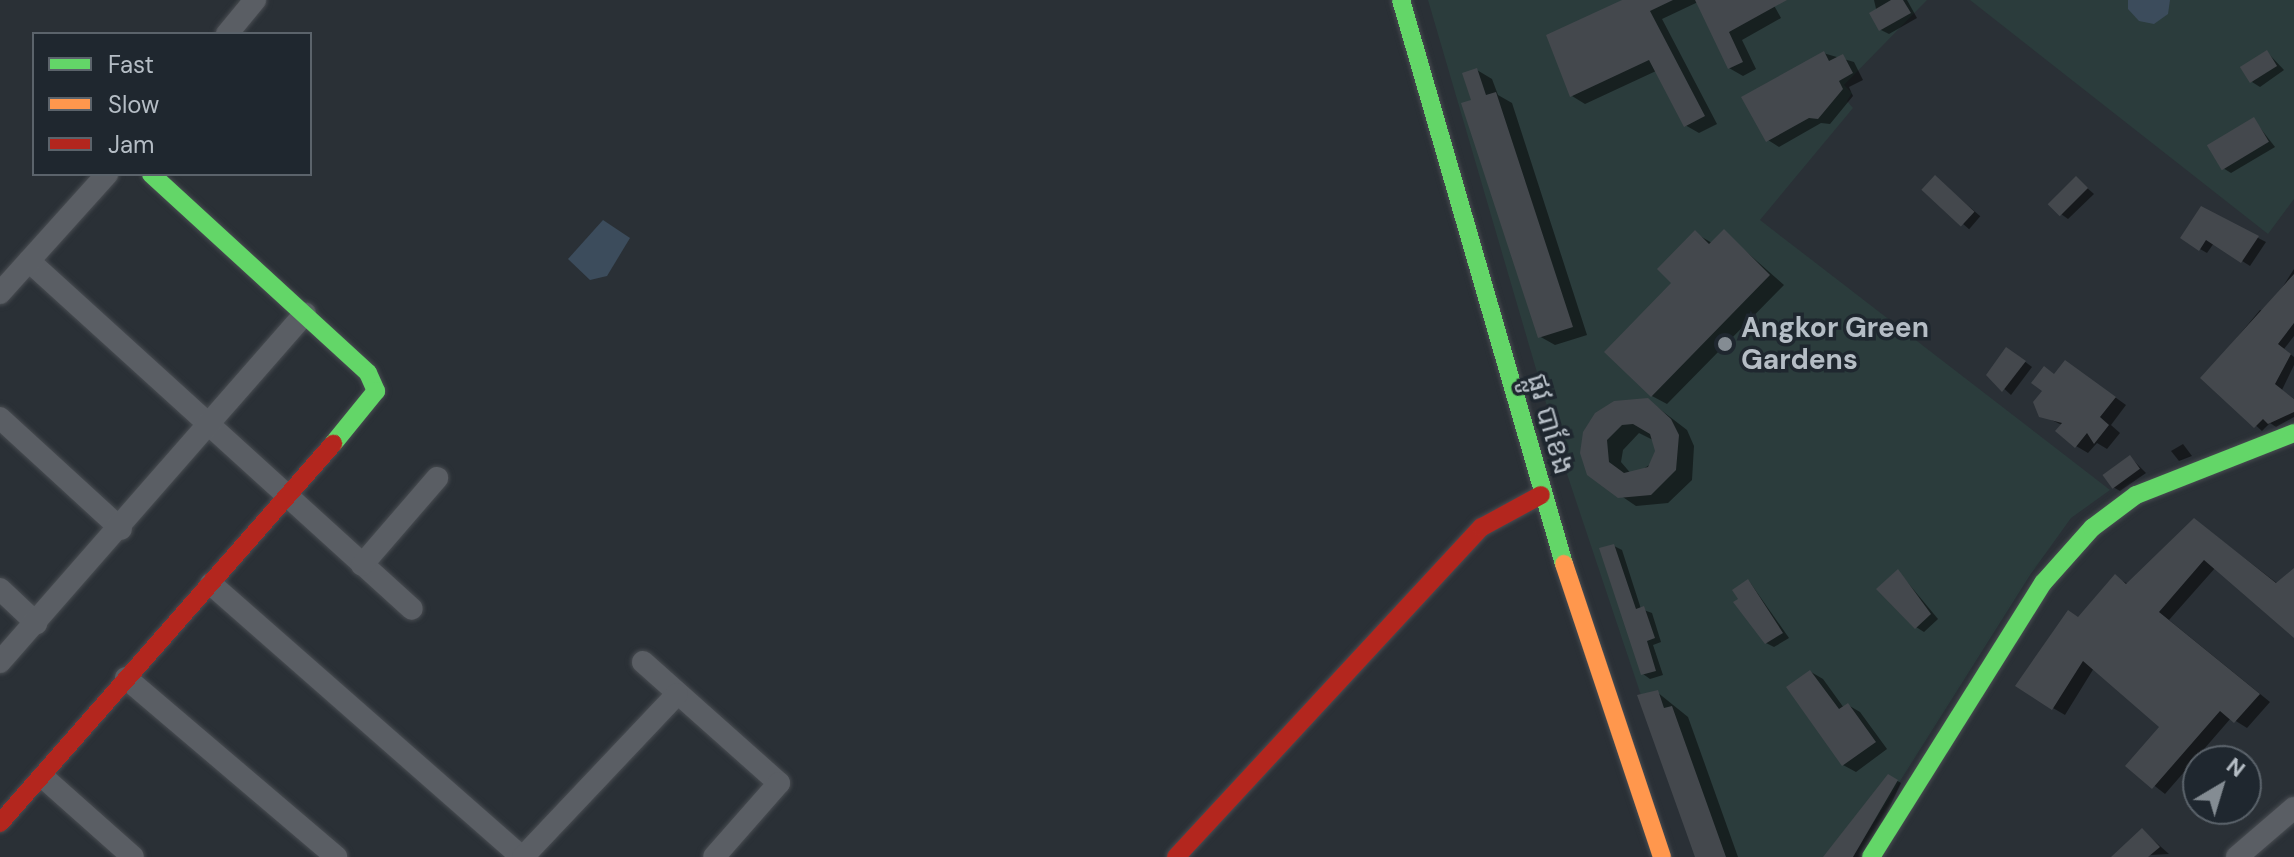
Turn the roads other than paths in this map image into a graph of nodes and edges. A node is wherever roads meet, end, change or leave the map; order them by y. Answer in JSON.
{"nodes":[{"id":1,"x":255,"y":0,"type":"edge"},
{"id":2,"x":1401,"y":0,"type":"edge"},
{"id":3,"x":229,"y":32,"type":"edge"},
{"id":4,"x":105,"y":176,"type":"edge"},
{"id":5,"x":153,"y":176,"type":"edge"},
{"id":6,"x":29,"y":261,"type":"junction"},
{"id":7,"x":0,"y":293,"type":"edge"},
{"id":8,"x":305,"y":313,"type":"junction"},
{"id":9,"x":0,"y":418,"type":"edge"},
{"id":10,"x":211,"y":424,"type":"junction"},
{"id":11,"x":2294,"y":433,"type":"edge"},
{"id":12,"x":437,"y":478,"type":"dead end"},
{"id":13,"x":1541,"y":495,"type":"junction"},
{"id":14,"x":288,"y":499,"type":"junction"},
{"id":15,"x":121,"y":529,"type":"junction"},
{"id":16,"x":362,"y":565,"type":"junction"},
{"id":17,"x":211,"y":584,"type":"junction"},
{"id":18,"x":0,"y":589,"type":"edge"},
{"id":19,"x":412,"y":609,"type":"dead end"},
{"id":20,"x":36,"y":623,"type":"junction"},
{"id":21,"x":0,"y":662,"type":"edge"},
{"id":22,"x":643,"y":662,"type":"dead end"},
{"id":23,"x":126,"y":678,"type":"junction"},
{"id":24,"x":677,"y":694,"type":"junction"},
{"id":25,"x":43,"y":777,"type":"junction"},
{"id":26,"x":2294,"y":808,"type":"edge"},
{"id":27,"x":0,"y":823,"type":"edge"},
{"id":28,"x":133,"y":857,"type":"edge"},
{"id":29,"x":336,"y":857,"type":"edge"},
{"id":30,"x":522,"y":857,"type":"edge"},
{"id":31,"x":714,"y":857,"type":"edge"},
{"id":32,"x":1176,"y":857,"type":"edge"},
{"id":33,"x":1662,"y":857,"type":"edge"},
{"id":34,"x":1871,"y":857,"type":"edge"},
{"id":35,"x":2237,"y":857,"type":"edge"}],
"edges":[{"from":1,"to":3,"type":"street"},
{"from":2,"to":13,"type":"street","name":"ផ្លូវ បាខែង"},
{"from":4,"to":6,"type":"street"},
{"from":5,"to":8,"type":"street"},
{"from":6,"to":7,"type":"street"},
{"from":6,"to":10,"type":"street"},
{"from":8,"to":10,"type":"street"},
{"from":8,"to":14,"type":"street"},
{"from":9,"to":15,"type":"street"},
{"from":10,"to":14,"type":"street"},
{"from":10,"to":15,"type":"street"},
{"from":11,"to":34,"type":"street"},
{"from":12,"to":16,"type":"street"},
{"from":13,"to":32,"type":"street"},
{"from":13,"to":33,"type":"street","name":"ផ្លូវ បាខែង"},
{"from":14,"to":16,"type":"street"},
{"from":14,"to":17,"type":"street"},
{"from":15,"to":20,"type":"street"},
{"from":16,"to":19,"type":"street"},
{"from":17,"to":23,"type":"street"},
{"from":17,"to":30,"type":"street"},
{"from":18,"to":20,"type":"street"},
{"from":20,"to":21,"type":"street"},
{"from":22,"to":24,"type":"street"},
{"from":23,"to":25,"type":"street"},
{"from":23,"to":29,"type":"street"},
{"from":24,"to":30,"type":"street"},
{"from":24,"to":31,"type":"street"},
{"from":25,"to":27,"type":"street"},
{"from":25,"to":28,"type":"street"},
{"from":26,"to":35,"type":"street"}]}
